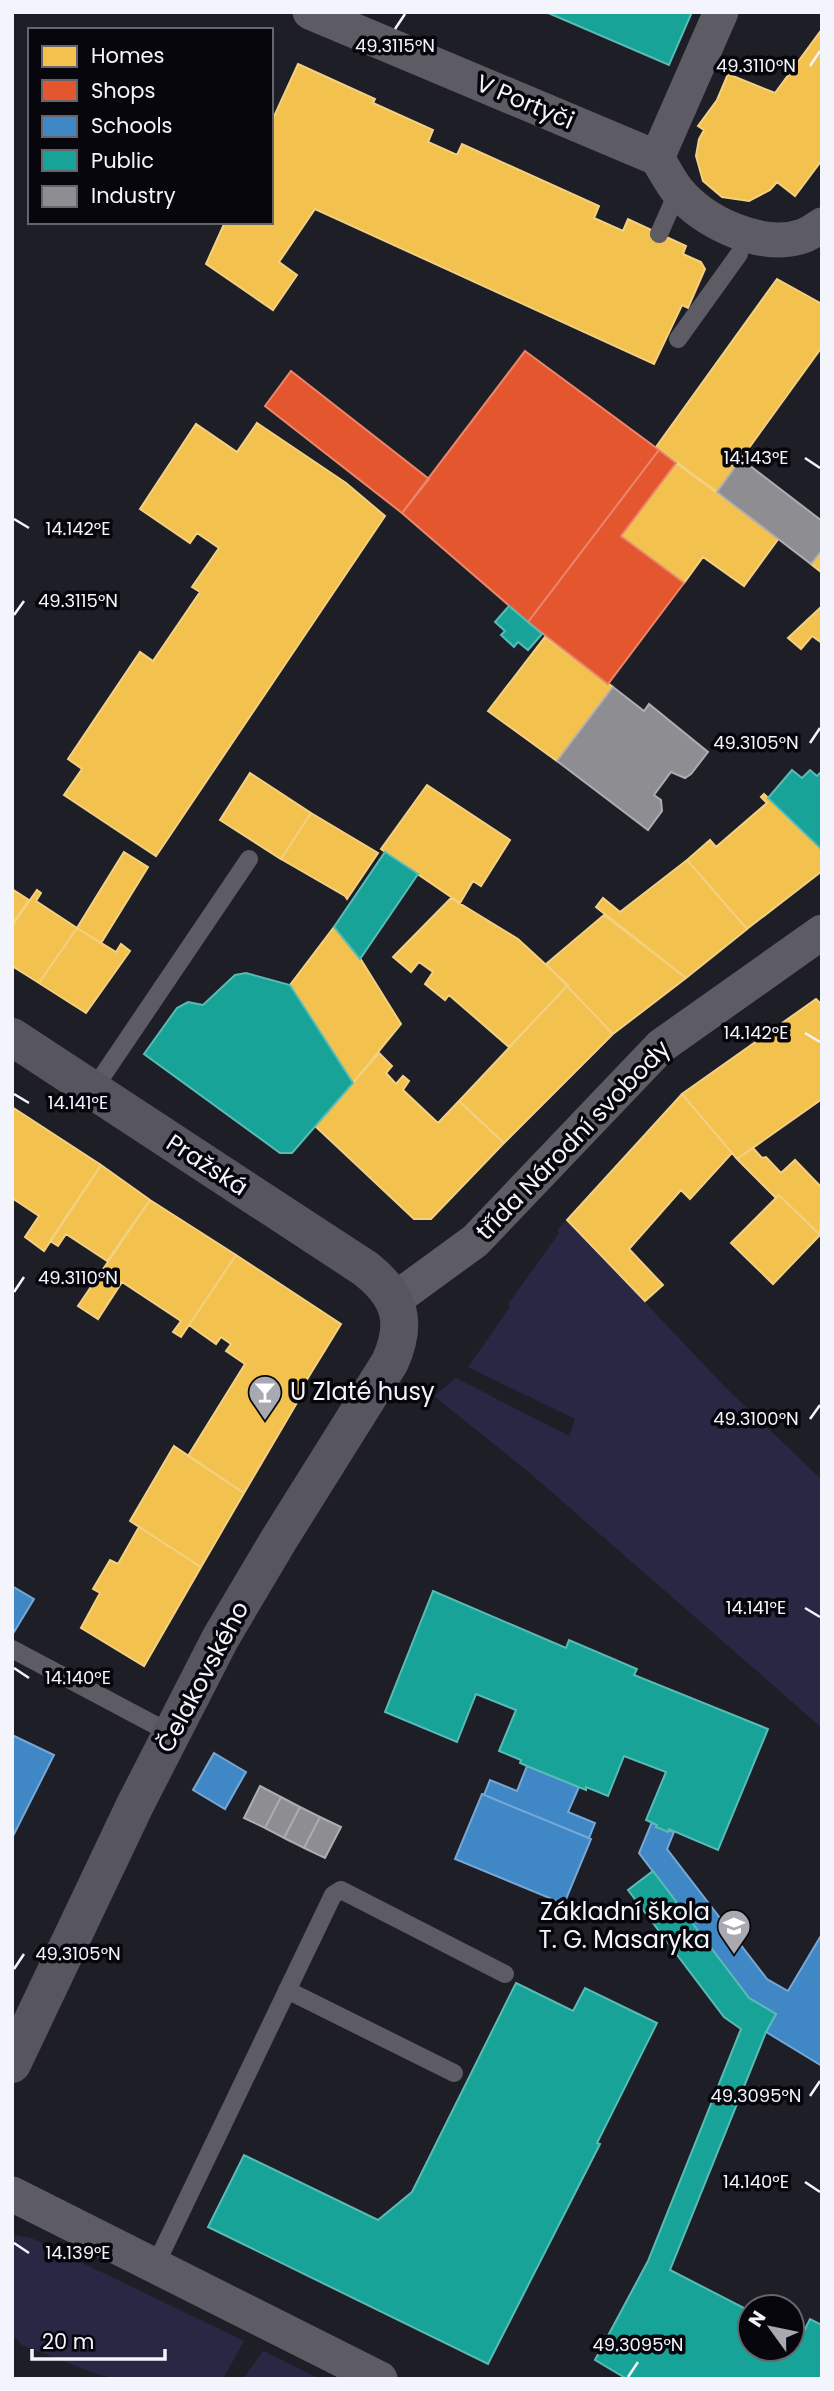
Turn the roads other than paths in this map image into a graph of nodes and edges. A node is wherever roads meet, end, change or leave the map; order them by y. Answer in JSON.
{"nodes":[{"id":1,"x":721,"y":12,"type":"edge"},
{"id":2,"x":314,"y":13,"type":"edge"},
{"id":3,"x":657,"y":158,"type":"junction"},
{"id":4,"x":678,"y":191,"type":"junction"},
{"id":5,"x":822,"y":225,"type":"edge"},
{"id":6,"x":659,"y":234,"type":"dead end"},
{"id":7,"x":739,"y":254,"type":"dead end"},
{"id":8,"x":678,"y":339,"type":"dead end"},
{"id":9,"x":249,"y":859,"type":"dead end"},
{"id":10,"x":822,"y":932,"type":"edge"},
{"id":11,"x":12,"y":1037,"type":"edge"},
{"id":12,"x":93,"y":1090,"type":"junction"},
{"id":13,"x":394,"y":1300,"type":"junction"},
{"id":14,"x":12,"y":1649,"type":"edge"},
{"id":15,"x":172,"y":1734,"type":"junction"},
{"id":16,"x":505,"y":1974,"type":"dead end"},
{"id":17,"x":287,"y":1990,"type":"junction"},
{"id":18,"x":12,"y":2064,"type":"edge"},
{"id":19,"x":454,"y":2073,"type":"dead end"},
{"id":20,"x":12,"y":2194,"type":"edge"},
{"id":21,"x":155,"y":2266,"type":"junction"},
{"id":22,"x":380,"y":2379,"type":"edge"}],
"edges":[{"from":1,"to":3,"type":"street"},
{"from":2,"to":3,"type":"street","name":"V Portyči"},
{"from":3,"to":4,"type":"street"},
{"from":4,"to":5,"type":"street"},
{"from":4,"to":6,"type":"lane"},
{"from":7,"to":8,"type":"lane"},
{"from":9,"to":12,"type":"lane"},
{"from":10,"to":13,"type":"street","name":"třída Národní svobody"},
{"from":11,"to":12,"type":"main road","name":"Pražská"},
{"from":12,"to":13,"type":"main road","name":"Pražská"},
{"from":13,"to":15,"type":"main road","name":"Čelakovského"},
{"from":14,"to":15,"type":"lane"},
{"from":15,"to":18,"type":"main road","name":"Čelakovského"},
{"from":16,"to":17,"type":"lane"},
{"from":17,"to":19,"type":"lane"},
{"from":17,"to":21,"type":"lane"},
{"from":20,"to":21,"type":"street"},
{"from":21,"to":22,"type":"street"}]}
